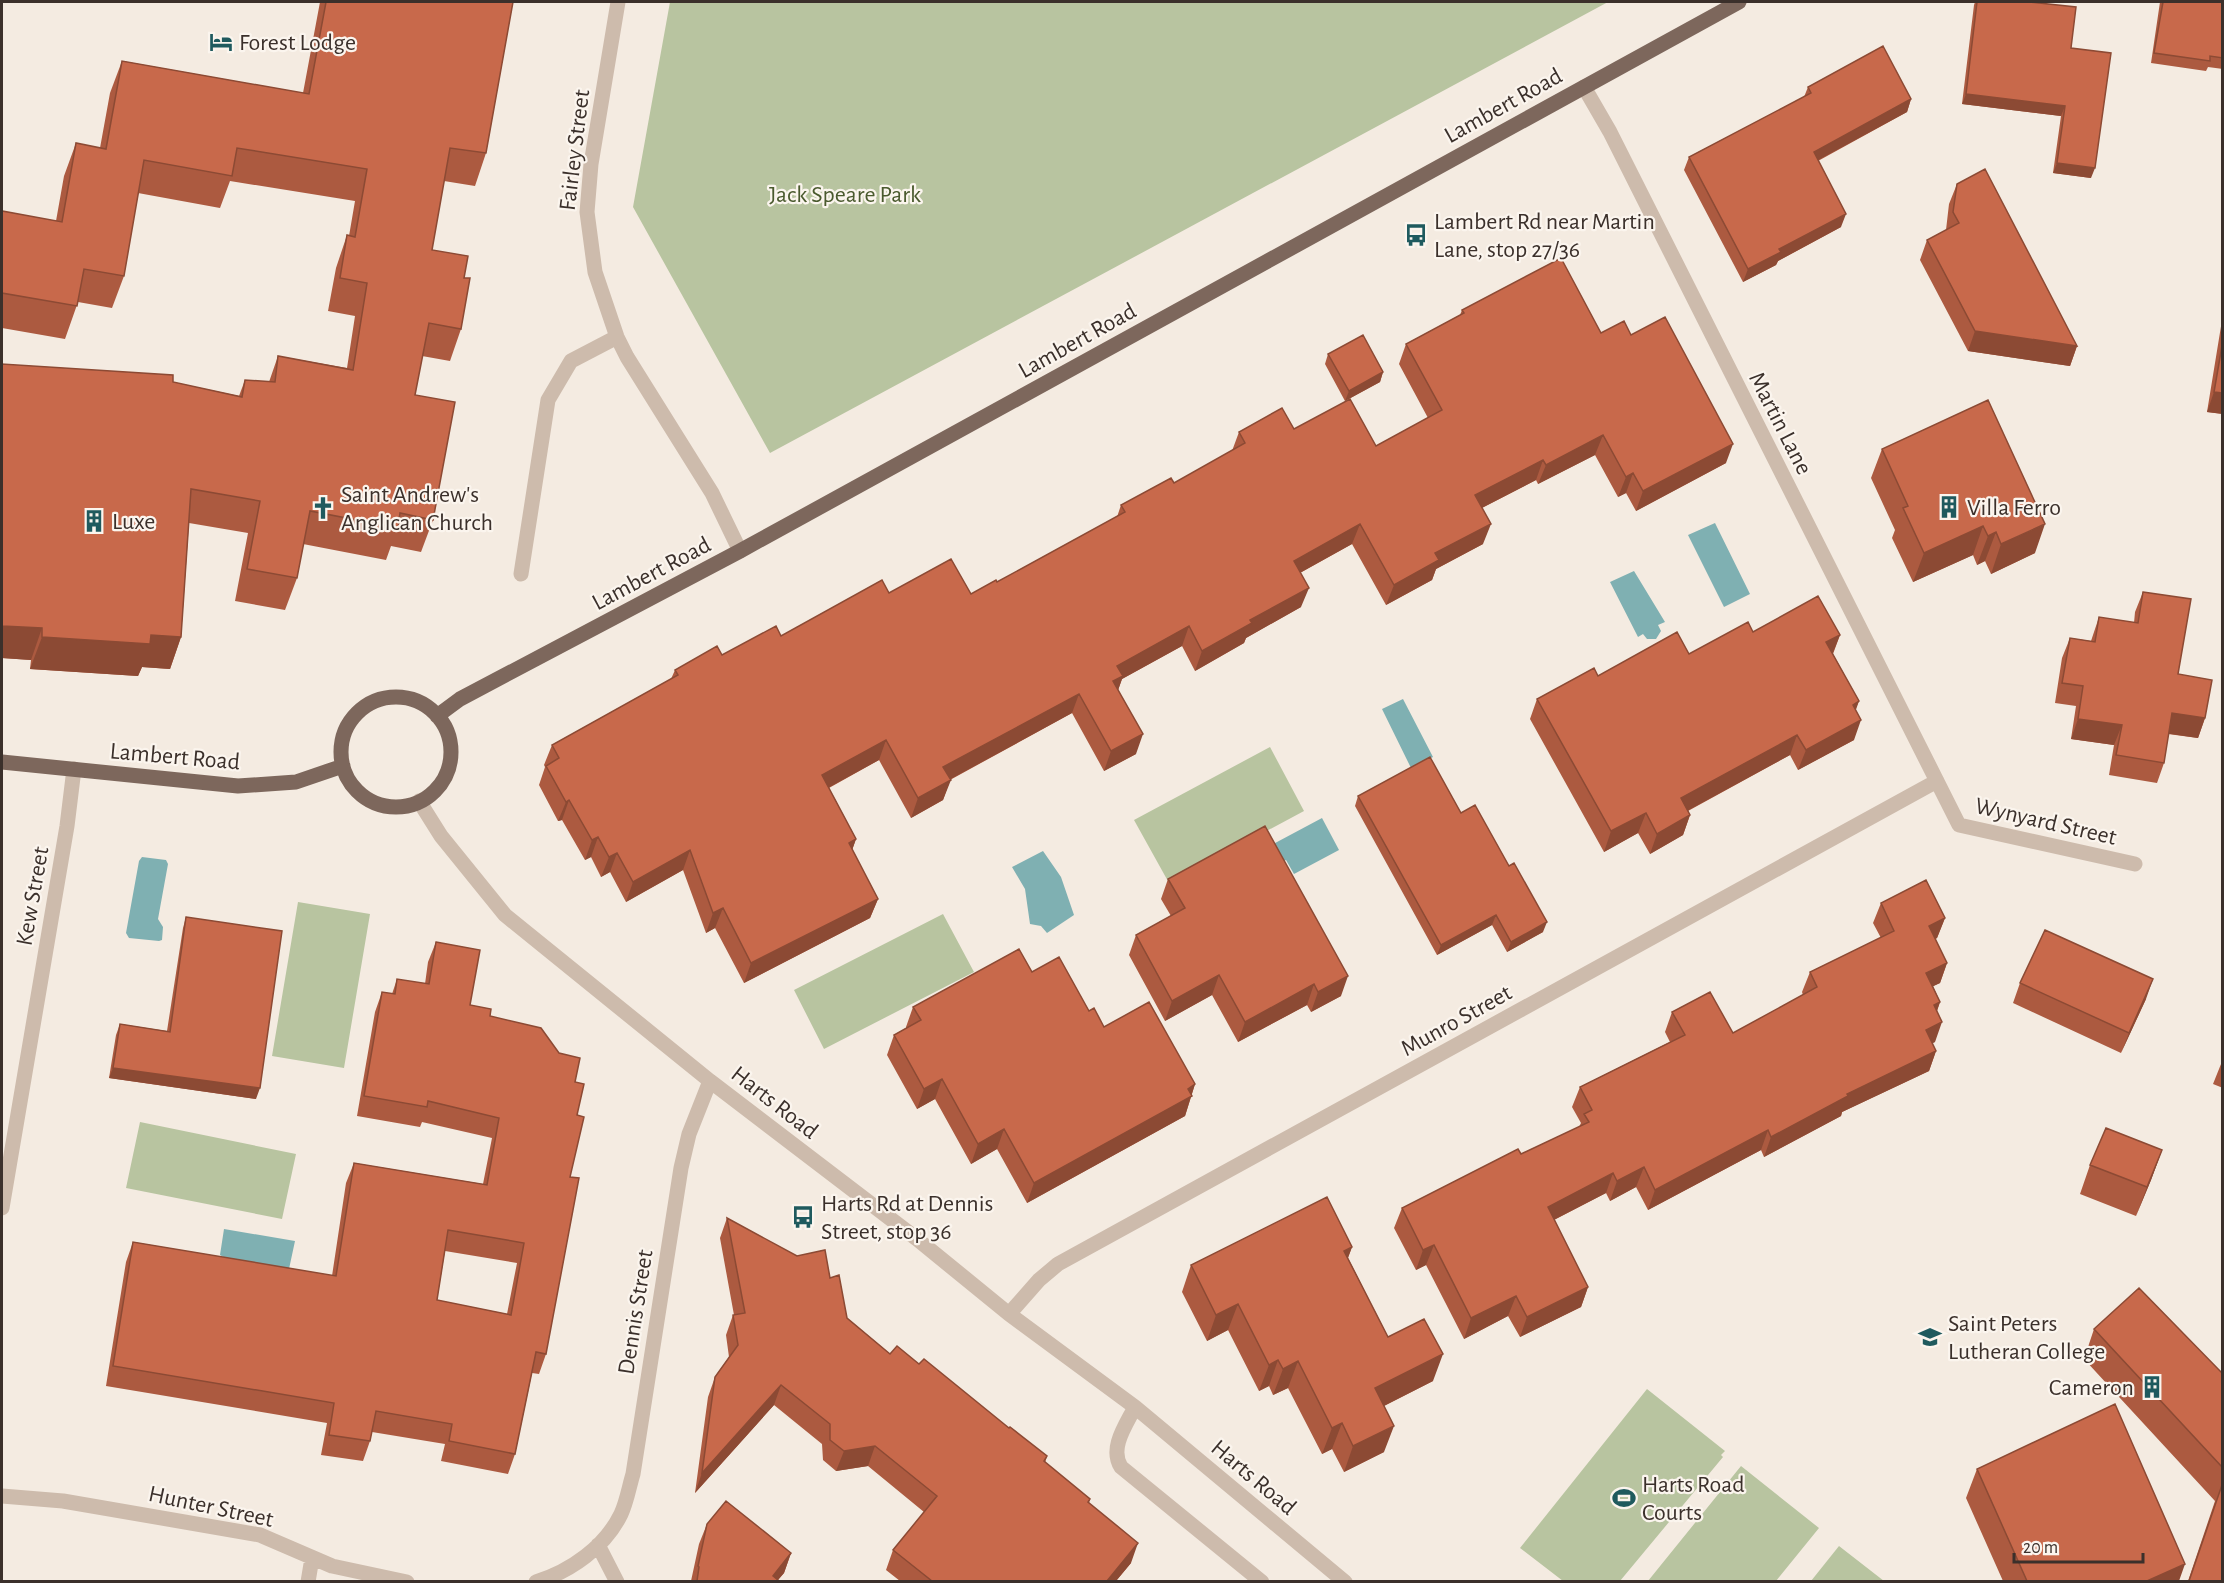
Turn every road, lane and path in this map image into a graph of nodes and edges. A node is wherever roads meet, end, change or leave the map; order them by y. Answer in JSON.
{"nodes":[{"id":1,"x":618,"y":2,"type":"edge"},
{"id":2,"x":1738,"y":2,"type":"edge"},
{"id":3,"x":1584,"y":87,"type":"junction"},
{"id":4,"x":617,"y":337,"type":"junction"},
{"id":5,"x":740,"y":551,"type":"junction"},
{"id":6,"x":521,"y":574,"type":"dead end"},
{"id":7,"x":437,"y":716,"type":"junction"},
{"id":8,"x":2,"y":762,"type":"edge"},
{"id":9,"x":343,"y":766,"type":"junction"},
{"id":10,"x":74,"y":769,"type":"junction"},
{"id":11,"x":1937,"y":781,"type":"junction"},
{"id":12,"x":420,"y":801,"type":"junction"},
{"id":13,"x":2135,"y":864,"type":"dead end"},
{"id":14,"x":710,"y":1081,"type":"junction"},
{"id":15,"x":2,"y":1208,"type":"edge"},
{"id":16,"x":1009,"y":1314,"type":"junction"},
{"id":17,"x":1135,"y":1407,"type":"junction"},
{"id":18,"x":2,"y":1496,"type":"edge"},
{"id":19,"x":598,"y":1545,"type":"junction"},
{"id":20,"x":312,"y":1558,"type":"junction"},
{"id":21,"x":373,"y":1579,"type":"edge"},
{"id":22,"x":308,"y":1581,"type":"edge"},
{"id":23,"x":407,"y":1581,"type":"edge"},
{"id":24,"x":536,"y":1581,"type":"edge"},
{"id":25,"x":617,"y":1581,"type":"edge"},
{"id":26,"x":1262,"y":1581,"type":"edge"},
{"id":27,"x":1345,"y":1581,"type":"edge"}],
"edges":[{"from":1,"to":4,"type":"street","name":"Fairley Street"},
{"from":2,"to":3,"type":"main road","name":"Lambert Road"},
{"from":3,"to":5,"type":"main road","name":"Lambert Road"},
{"from":3,"to":11,"type":"street","name":"Martin Lane"},
{"from":4,"to":5,"type":"street","name":"Fairley Street"},
{"from":4,"to":6,"type":"street"},
{"from":5,"to":7,"type":"main road","name":"Lambert Road"},
{"from":7,"to":9,"type":"main road"},
{"from":7,"to":12,"type":"main road"},
{"from":8,"to":10,"type":"main road","name":"Lambert Road"},
{"from":9,"to":10,"type":"main road","name":"Lambert Road"},
{"from":9,"to":12,"type":"main road"},
{"from":10,"to":15,"type":"street","name":"Kew Street"},
{"from":11,"to":13,"type":"street","name":"Wynyard Street"},
{"from":11,"to":16,"type":"street","name":"Munro Street"},
{"from":12,"to":14,"type":"street","name":"Harts Road"},
{"from":14,"to":16,"type":"street","name":"Harts Road"},
{"from":14,"to":19,"type":"street","name":"Dennis Street"},
{"from":16,"to":17,"type":"street","name":"Harts Road"},
{"from":17,"to":26,"type":"street"},
{"from":17,"to":27,"type":"street","name":"Harts Road"},
{"from":18,"to":20,"type":"street","name":"Hunter Street"},
{"from":19,"to":24,"type":"street","name":"Dennis Street"},
{"from":19,"to":25,"type":"street"},
{"from":20,"to":21,"type":"street","name":"Hunter Street"},
{"from":20,"to":22,"type":"street"},
{"from":21,"to":23,"type":"street","name":"Hunter Street"}]}
